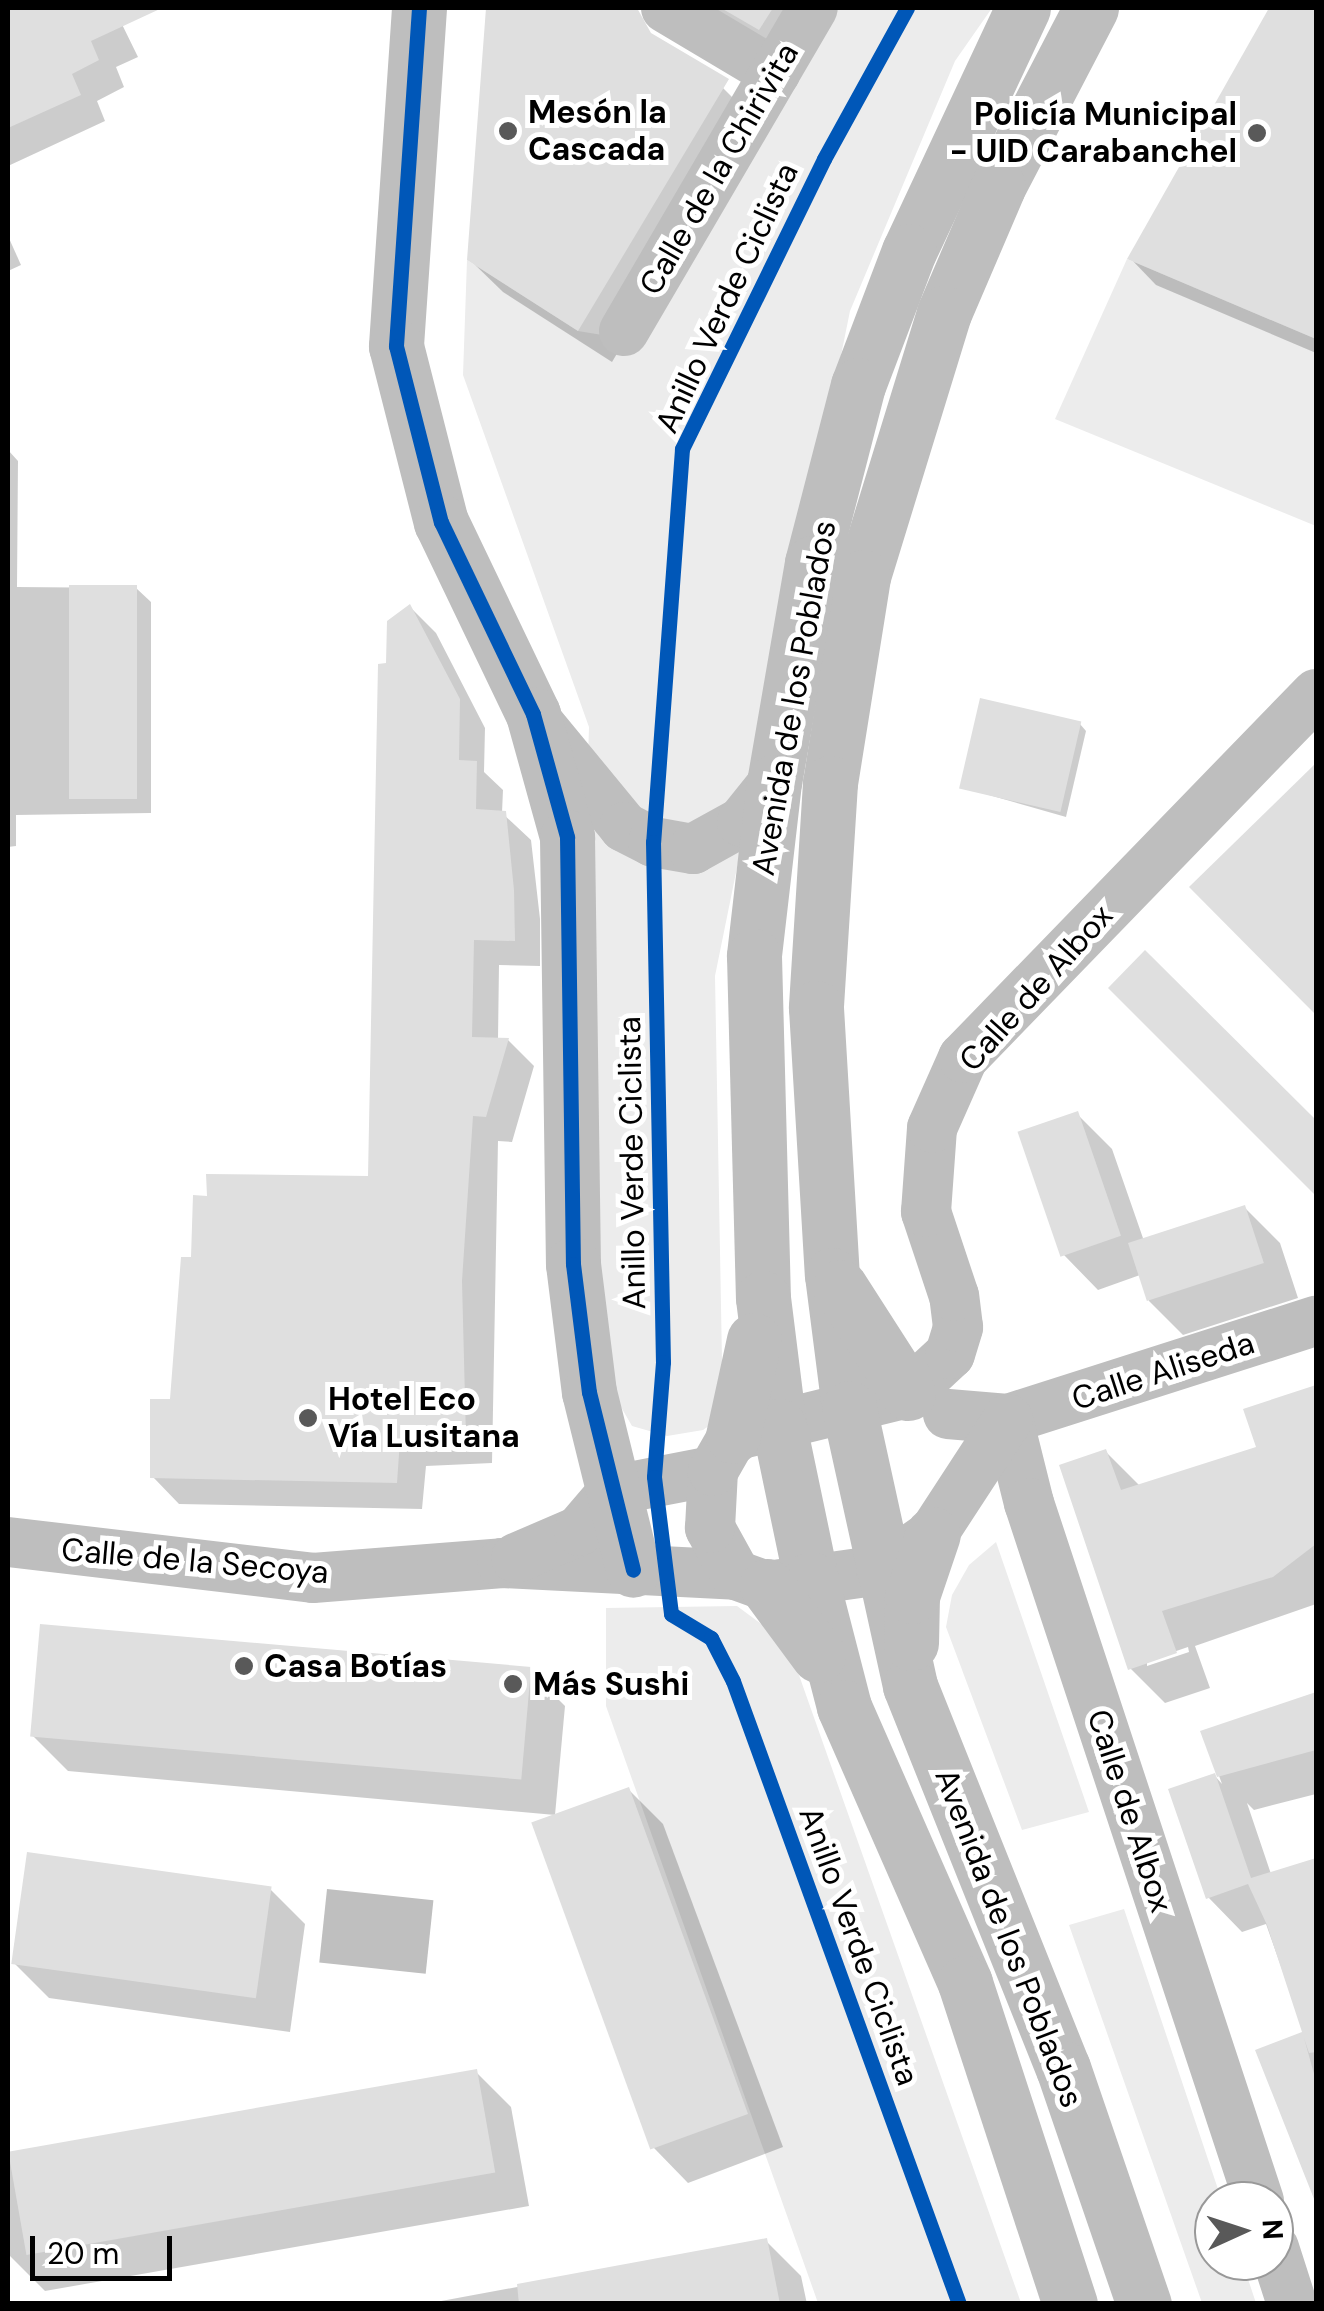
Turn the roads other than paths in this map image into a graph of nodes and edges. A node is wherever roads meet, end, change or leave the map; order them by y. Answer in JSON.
{"nodes":[{"id":1,"x":419,"y":8,"type":"edge"},
{"id":2,"x":666,"y":8,"type":"edge"},
{"id":3,"x":814,"y":8,"type":"edge"},
{"id":4,"x":1023,"y":8,"type":"edge"},
{"id":5,"x":1091,"y":8,"type":"edge"},
{"id":6,"x":776,"y":73,"type":"junction"},
{"id":7,"x":624,"y":330,"type":"dead end"},
{"id":8,"x":1316,"y":694,"type":"edge"},
{"id":9,"x":532,"y":714,"type":"junction"},
{"id":10,"x":774,"y":782,"type":"junction"},
{"id":11,"x":832,"y":1275,"type":"junction"},
{"id":12,"x":1316,"y":1321,"type":"edge"},
{"id":13,"x":589,"y":1392,"type":"junction"},
{"id":14,"x":928,"y":1404,"type":"junction"},
{"id":15,"x":848,"y":1408,"type":"junction"},
{"id":16,"x":1008,"y":1419,"type":"junction"},
{"id":17,"x":742,"y":1444,"type":"junction"},
{"id":18,"x":614,"y":1490,"type":"junction"},
{"id":19,"x":948,"y":1514,"type":"junction"},
{"id":20,"x":8,"y":1542,"type":"edge"},
{"id":21,"x":502,"y":1563,"type":"junction"},
{"id":22,"x":633,"y":1570,"type":"junction"},
{"id":23,"x":881,"y":1570,"type":"junction"},
{"id":24,"x":771,"y":1580,"type":"junction"},
{"id":25,"x":910,"y":1686,"type":"junction"},
{"id":26,"x":1251,"y":2181,"type":"edge"},
{"id":27,"x":1070,"y":2304,"type":"edge"},
{"id":28,"x":1144,"y":2304,"type":"edge"}],
"edges":[{"from":1,"to":9,"type":"main road"},
{"from":2,"to":6,"type":"street"},
{"from":3,"to":6,"type":"street","name":"Calle de la Chirivita"},
{"from":4,"to":10,"type":"main road","name":"Avenida de los Poblados"},
{"from":5,"to":11,"type":"main road","name":"Avenida de los Poblados"},
{"from":6,"to":7,"type":"street","name":"Calle de la Chirivita"},
{"from":8,"to":14,"type":"street","name":"Calle de Albox"},
{"from":9,"to":10,"type":"street"},
{"from":9,"to":13,"type":"main road"},
{"from":10,"to":17,"type":"main road","name":"Avenida de los Poblados"},
{"from":11,"to":14,"type":"main road"},
{"from":11,"to":15,"type":"main road","name":"Avenida de los Poblados"},
{"from":12,"to":16,"type":"street","name":"Calle Aliseda"},
{"from":13,"to":17,"type":"street"},
{"from":13,"to":18,"type":"main road"},
{"from":14,"to":15,"type":"street"},
{"from":14,"to":16,"type":"street","name":"Calle Aliseda"},
{"from":14,"to":19,"type":"street"},
{"from":15,"to":17,"type":"street"},
{"from":15,"to":23,"type":"main road","name":"Avenida de los Poblados"},
{"from":16,"to":19,"type":"street"},
{"from":16,"to":26,"type":"street","name":"Calle de Albox"},
{"from":17,"to":18,"type":"street"},
{"from":17,"to":24,"type":"main road"},
{"from":17,"to":24,"type":"street"},
{"from":18,"to":21,"type":"street","name":"Calle de la Secoya"},
{"from":18,"to":22,"type":"main road"},
{"from":19,"to":23,"type":"street"},
{"from":19,"to":25,"type":"main road"},
{"from":20,"to":21,"type":"street","name":"Calle de la Secoya"},
{"from":21,"to":22,"type":"street","name":"Calle de la Secoya"},
{"from":22,"to":24,"type":"street","name":"Calle de la Secoya"},
{"from":23,"to":24,"type":"street"},
{"from":23,"to":25,"type":"main road","name":"Avenida de los Poblados"},
{"from":24,"to":27,"type":"main road","name":"Avenida de los Poblados"},
{"from":25,"to":28,"type":"main road","name":"Avenida de los Poblados"}]}
